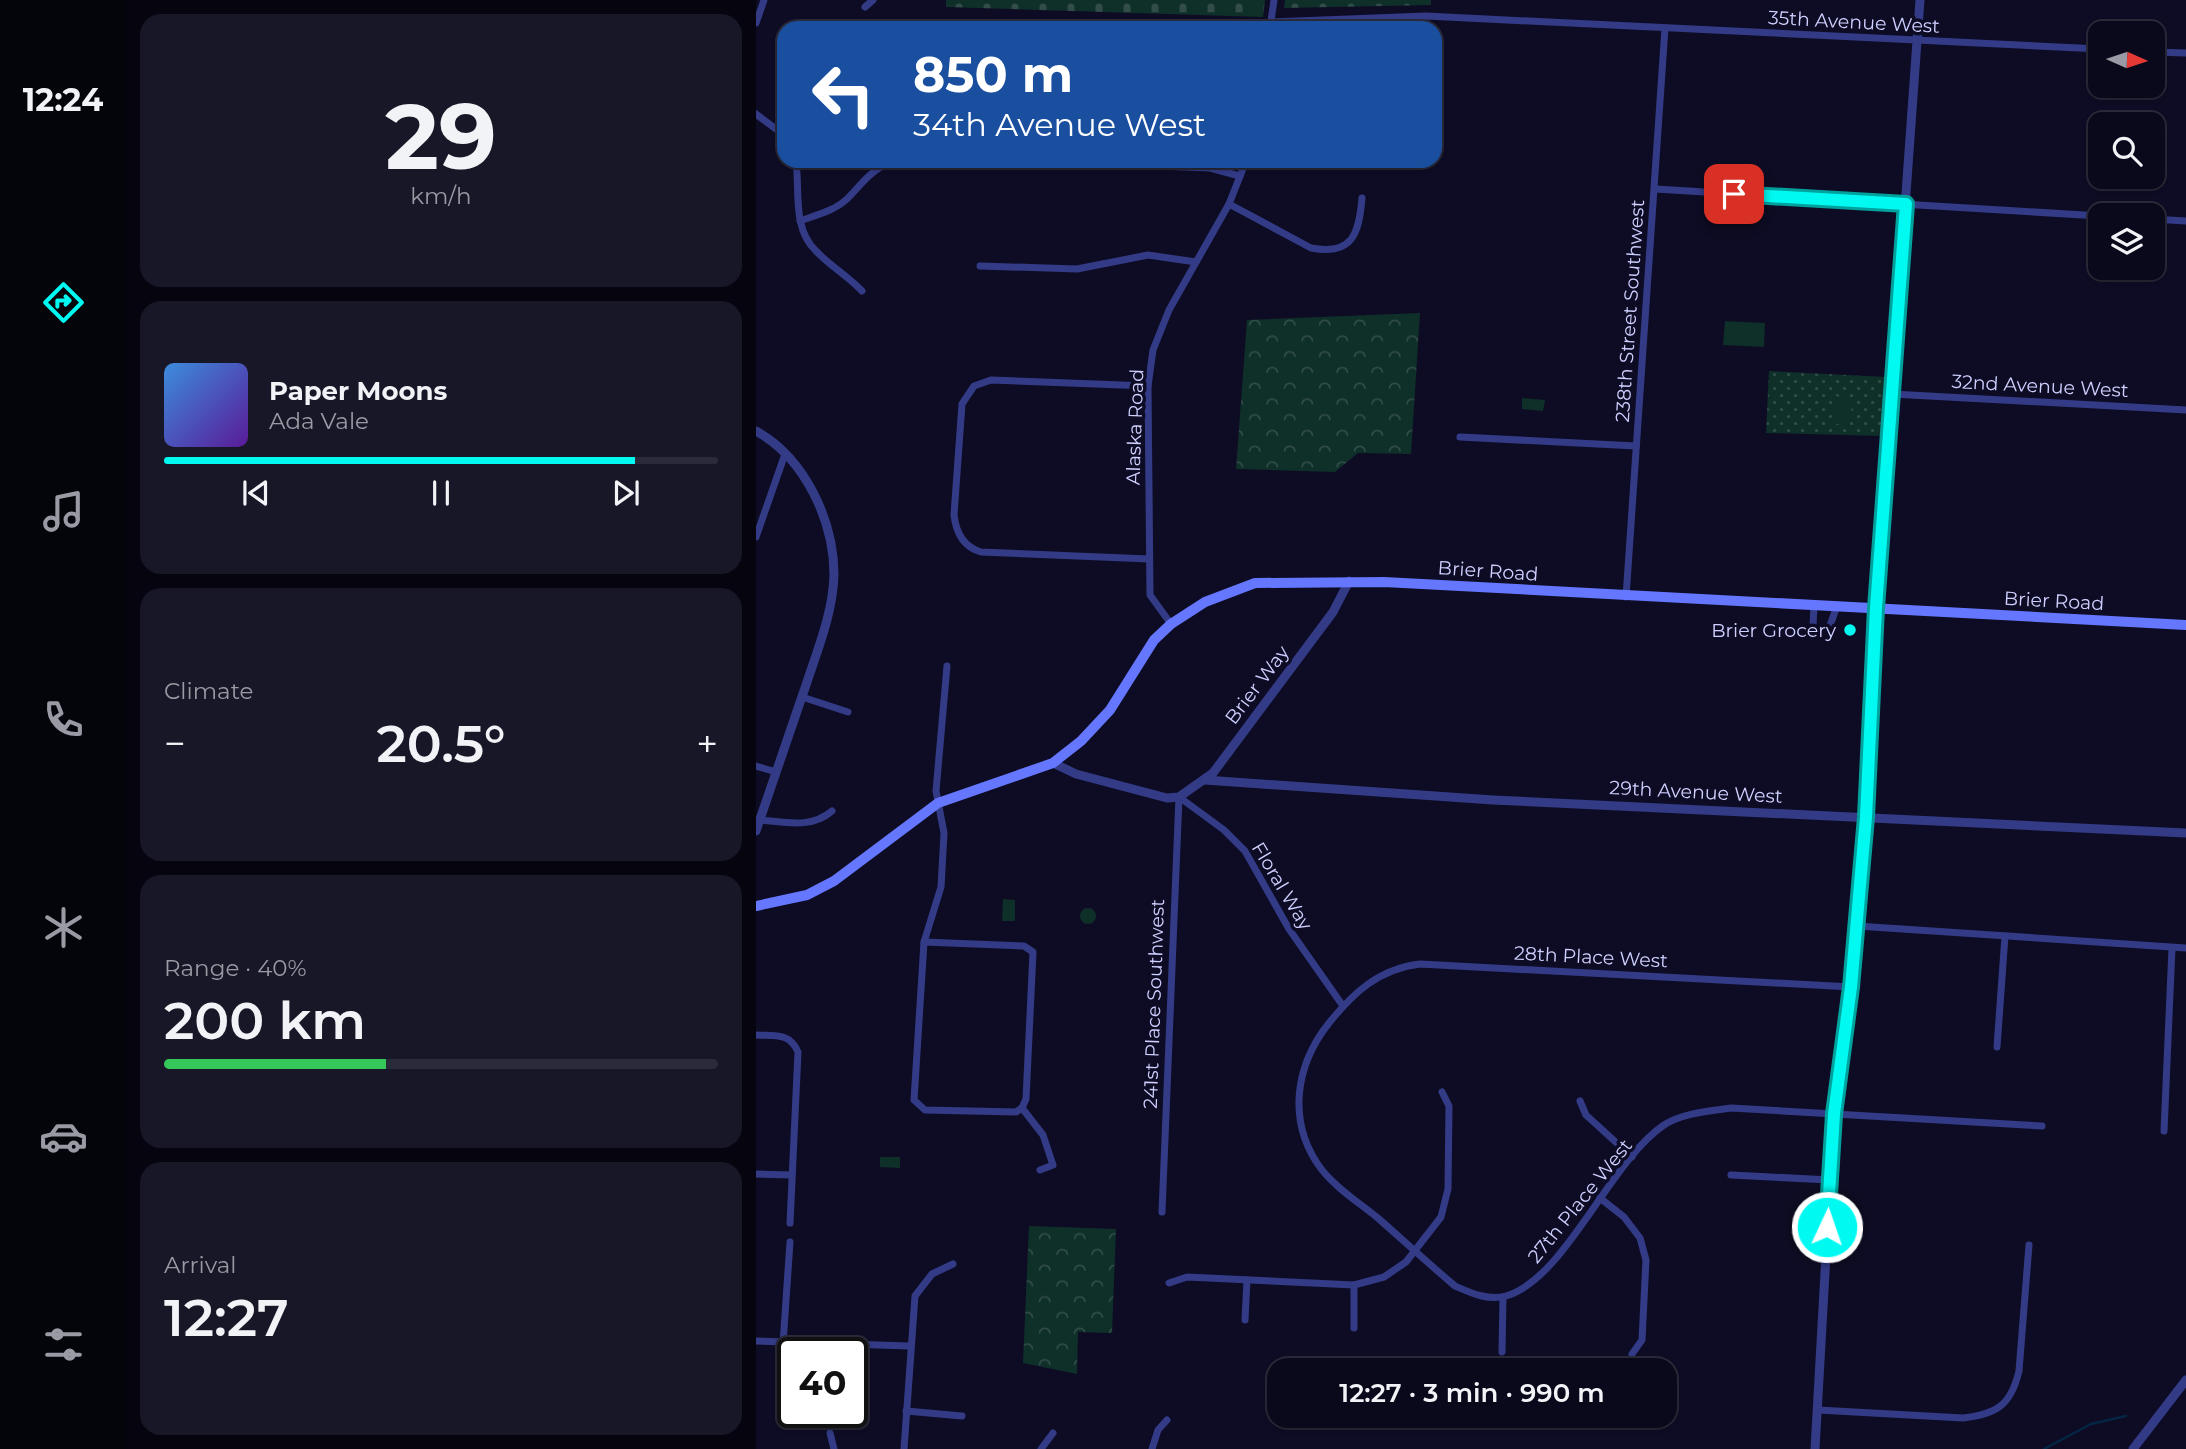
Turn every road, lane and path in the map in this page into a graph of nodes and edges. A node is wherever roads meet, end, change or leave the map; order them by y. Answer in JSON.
{"nodes":[{"id":1,"x":764,"y":0,"type":"edge"},
{"id":2,"x":873,"y":0,"type":"edge"},
{"id":3,"x":1273,"y":0,"type":"edge"},
{"id":4,"x":1920,"y":0,"type":"edge"},
{"id":5,"x":865,"y":7,"type":"dead end"},
{"id":6,"x":1270,"y":21,"type":"edge"},
{"id":7,"x":1339,"y":21,"type":"edge"},
{"id":8,"x":756,"y":23,"type":"edge"},
{"id":9,"x":1665,"y":28,"type":"junction"},
{"id":10,"x":1917,"y":41,"type":"junction"},
{"id":11,"x":2088,"y":48,"type":"edge"},
{"id":12,"x":2165,"y":52,"type":"edge"},
{"id":13,"x":2186,"y":53,"type":"edge"},
{"id":14,"x":756,"y":114,"type":"edge"},
{"id":15,"x":777,"y":130,"type":"edge"},
{"id":16,"x":796,"y":168,"type":"edge"},
{"id":17,"x":880,"y":168,"type":"edge"},
{"id":18,"x":1210,"y":168,"type":"edge"},
{"id":19,"x":1243,"y":168,"type":"edge"},
{"id":20,"x":1240,"y":176,"type":"junction"},
{"id":21,"x":1655,"y":189,"type":"junction"},
{"id":22,"x":1362,"y":198,"type":"dead end"},
{"id":23,"x":1229,"y":204,"type":"junction"},
{"id":24,"x":1906,"y":204,"type":"junction"},
{"id":25,"x":2088,"y":215,"type":"edge"},
{"id":26,"x":800,"y":220,"type":"junction"},
{"id":27,"x":2165,"y":220,"type":"edge"},
{"id":28,"x":2186,"y":221,"type":"edge"},
{"id":29,"x":1196,"y":262,"type":"junction"},
{"id":30,"x":980,"y":266,"type":"dead end"},
{"id":31,"x":862,"y":291,"type":"dead end"},
{"id":32,"x":1148,"y":386,"type":"junction"},
{"id":33,"x":1892,"y":394,"type":"junction"},
{"id":34,"x":2186,"y":410,"type":"edge"},
{"id":35,"x":756,"y":431,"type":"edge"},
{"id":36,"x":1460,"y":437,"type":"dead end"},
{"id":37,"x":1636,"y":446,"type":"junction"},
{"id":38,"x":785,"y":454,"type":"junction"},
{"id":39,"x":756,"y":537,"type":"edge"},
{"id":40,"x":1149,"y":559,"type":"junction"},
{"id":41,"x":1349,"y":581,"type":"junction"},
{"id":42,"x":1626,"y":597,"type":"junction"},
{"id":43,"x":1814,"y":605,"type":"junction"},
{"id":44,"x":1837,"y":606,"type":"junction"},
{"id":45,"x":1876,"y":608,"type":"junction"},
{"id":46,"x":1171,"y":624,"type":"junction"},
{"id":47,"x":2186,"y":625,"type":"edge"},
{"id":48,"x":947,"y":666,"type":"dead end"},
{"id":49,"x":802,"y":697,"type":"junction"},
{"id":50,"x":848,"y":712,"type":"dead end"},
{"id":51,"x":1053,"y":764,"type":"junction"},
{"id":52,"x":756,"y":766,"type":"edge"},
{"id":53,"x":776,"y":772,"type":"junction"},
{"id":54,"x":1205,"y":780,"type":"junction"},
{"id":55,"x":1179,"y":797,"type":"junction"},
{"id":56,"x":939,"y":803,"type":"junction"},
{"id":57,"x":832,"y":810,"type":"dead end"},
{"id":58,"x":1866,"y":817,"type":"junction"},
{"id":59,"x":760,"y":820,"type":"junction"},
{"id":60,"x":756,"y":831,"type":"edge"},
{"id":61,"x":2186,"y":833,"type":"edge"},
{"id":62,"x":756,"y":906,"type":"edge"},
{"id":63,"x":1857,"y":926,"type":"junction"},
{"id":64,"x":2005,"y":936,"type":"junction"},
{"id":65,"x":924,"y":942,"type":"junction"},
{"id":66,"x":2172,"y":948,"type":"junction"},
{"id":67,"x":2186,"y":948,"type":"edge"},
{"id":68,"x":1851,"y":987,"type":"junction"},
{"id":69,"x":1343,"y":1006,"type":"junction"},
{"id":70,"x":756,"y":1035,"type":"edge"},
{"id":71,"x":1997,"y":1047,"type":"dead end"},
{"id":72,"x":1443,"y":1091,"type":"dead end"},
{"id":73,"x":1580,"y":1101,"type":"dead end"},
{"id":74,"x":1022,"y":1108,"type":"junction"},
{"id":75,"x":1834,"y":1114,"type":"junction"},
{"id":76,"x":2042,"y":1126,"type":"dead end"},
{"id":77,"x":2164,"y":1131,"type":"dead end"},
{"id":78,"x":1632,"y":1157,"type":"junction"},
{"id":79,"x":1040,"y":1170,"type":"dead end"},
{"id":80,"x":756,"y":1174,"type":"edge"},
{"id":81,"x":792,"y":1175,"type":"junction"},
{"id":82,"x":1731,"y":1175,"type":"dead end"},
{"id":83,"x":1830,"y":1180,"type":"junction"},
{"id":84,"x":1600,"y":1198,"type":"junction"},
{"id":85,"x":1162,"y":1212,"type":"dead end"},
{"id":86,"x":790,"y":1223,"type":"dead end"},
{"id":87,"x":790,"y":1242,"type":"dead end"},
{"id":88,"x":2029,"y":1245,"type":"dead end"},
{"id":89,"x":1416,"y":1251,"type":"junction"},
{"id":90,"x":953,"y":1264,"type":"dead end"},
{"id":91,"x":1247,"y":1280,"type":"junction"},
{"id":92,"x":1168,"y":1283,"type":"dead end"},
{"id":93,"x":1354,"y":1285,"type":"junction"},
{"id":94,"x":1503,"y":1297,"type":"junction"},
{"id":95,"x":1245,"y":1320,"type":"dead end"},
{"id":96,"x":1354,"y":1328,"type":"dead end"},
{"id":97,"x":783,"y":1337,"type":"edge"},
{"id":98,"x":756,"y":1341,"type":"edge"},
{"id":99,"x":777,"y":1343,"type":"edge"},
{"id":100,"x":868,"y":1345,"type":"edge"},
{"id":101,"x":909,"y":1346,"type":"junction"},
{"id":102,"x":1502,"y":1352,"type":"dead end"},
{"id":103,"x":1632,"y":1354,"type":"dead end"},
{"id":104,"x":2186,"y":1380,"type":"edge"},
{"id":105,"x":1818,"y":1410,"type":"junction"},
{"id":106,"x":906,"y":1411,"type":"junction"},
{"id":107,"x":961,"y":1416,"type":"dead end"},
{"id":108,"x":1167,"y":1420,"type":"dead end"},
{"id":109,"x":830,"y":1433,"type":"dead end"},
{"id":110,"x":1053,"y":1433,"type":"dead end"},
{"id":111,"x":834,"y":1449,"type":"edge"},
{"id":112,"x":904,"y":1449,"type":"edge"},
{"id":113,"x":1041,"y":1449,"type":"edge"},
{"id":114,"x":1152,"y":1449,"type":"edge"},
{"id":115,"x":1815,"y":1449,"type":"edge"},
{"id":116,"x":2133,"y":1449,"type":"edge"}],
"edges":[{"from":1,"to":8,"type":"street"},
{"from":2,"to":5,"type":"street"},
{"from":3,"to":6,"type":"street"},
{"from":4,"to":10,"type":"street"},
{"from":7,"to":9,"type":"street","name":"35th Avenue West"},
{"from":9,"to":10,"type":"street","name":"35th Avenue West"},
{"from":9,"to":21,"type":"street","name":"238th Street Southwest"},
{"from":10,"to":11,"type":"street","name":"35th Avenue West"},
{"from":10,"to":24,"type":"street"},
{"from":12,"to":13,"type":"street"},
{"from":14,"to":15,"type":"street"},
{"from":16,"to":26,"type":"street"},
{"from":17,"to":26,"type":"street"},
{"from":18,"to":20,"type":"street"},
{"from":19,"to":20,"type":"street","name":"Alaska Road"},
{"from":20,"to":23,"type":"street","name":"Alaska Road"},
{"from":21,"to":24,"type":"street"},
{"from":21,"to":37,"type":"street","name":"238th Street Southwest"},
{"from":22,"to":23,"type":"street"},
{"from":23,"to":29,"type":"street","name":"Alaska Road"},
{"from":24,"to":25,"type":"street"},
{"from":24,"to":33,"type":"street"},
{"from":26,"to":31,"type":"street"},
{"from":27,"to":28,"type":"street"},
{"from":29,"to":30,"type":"street"},
{"from":29,"to":32,"type":"street","name":"Alaska Road"},
{"from":32,"to":40,"type":"street","name":"Alaska Road"},
{"from":32,"to":40,"type":"street"},
{"from":33,"to":34,"type":"street","name":"32nd Avenue West"},
{"from":33,"to":45,"type":"street"},
{"from":35,"to":38,"type":"street"},
{"from":36,"to":37,"type":"street"},
{"from":37,"to":42,"type":"street","name":"238th Street Southwest"},
{"from":38,"to":39,"type":"street"},
{"from":38,"to":49,"type":"street"},
{"from":40,"to":46,"type":"street","name":"Alaska Road"},
{"from":41,"to":42,"type":"main road","name":"Brier Road"},
{"from":41,"to":46,"type":"main road","name":"Brier Road"},
{"from":41,"to":54,"type":"street","name":"Brier Way"},
{"from":42,"to":43,"type":"main road","name":"Brier Road"},
{"from":43,"to":44,"type":"main road","name":"Brier Road"},
{"from":43,"to":44,"type":"street"},
{"from":44,"to":45,"type":"main road","name":"Brier Road"},
{"from":45,"to":47,"type":"main road","name":"Brier Road"},
{"from":45,"to":58,"type":"street"},
{"from":46,"to":51,"type":"main road","name":"Brier Road"},
{"from":48,"to":56,"type":"street"},
{"from":49,"to":50,"type":"street"},
{"from":49,"to":53,"type":"street"},
{"from":51,"to":55,"type":"street"},
{"from":51,"to":56,"type":"main road","name":"Brier Road"},
{"from":52,"to":53,"type":"street"},
{"from":53,"to":59,"type":"street"},
{"from":54,"to":55,"type":"street","name":"Brier Way"},
{"from":54,"to":58,"type":"street","name":"29th Avenue West"},
{"from":55,"to":69,"type":"street","name":"Floral Way"},
{"from":55,"to":85,"type":"street","name":"241st Place Southwest"},
{"from":56,"to":62,"type":"main road","name":"Brier Road"},
{"from":56,"to":65,"type":"street"},
{"from":57,"to":59,"type":"street"},
{"from":58,"to":61,"type":"street","name":"29th Avenue West"},
{"from":58,"to":63,"type":"street"},
{"from":59,"to":60,"type":"street"},
{"from":63,"to":64,"type":"street"},
{"from":63,"to":68,"type":"street"},
{"from":64,"to":66,"type":"street"},
{"from":64,"to":71,"type":"street"},
{"from":65,"to":74,"type":"street"},
{"from":65,"to":74,"type":"street"},
{"from":66,"to":67,"type":"street"},
{"from":66,"to":77,"type":"street"},
{"from":68,"to":69,"type":"street","name":"28th Place West"},
{"from":68,"to":75,"type":"street"},
{"from":69,"to":89,"type":"street"},
{"from":70,"to":81,"type":"street"},
{"from":72,"to":89,"type":"street"},
{"from":73,"to":78,"type":"street"},
{"from":74,"to":79,"type":"street"},
{"from":75,"to":76,"type":"street","name":"27th Place West"},
{"from":75,"to":78,"type":"street","name":"27th Place West"},
{"from":75,"to":83,"type":"street"},
{"from":78,"to":84,"type":"street","name":"27th Place West"},
{"from":80,"to":81,"type":"street"},
{"from":81,"to":86,"type":"street"},
{"from":82,"to":83,"type":"street"},
{"from":83,"to":105,"type":"street"},
{"from":84,"to":94,"type":"street","name":"27th Place West"},
{"from":84,"to":103,"type":"street"},
{"from":87,"to":97,"type":"street"},
{"from":88,"to":105,"type":"street"},
{"from":89,"to":93,"type":"street"},
{"from":89,"to":94,"type":"street"},
{"from":90,"to":101,"type":"street"},
{"from":91,"to":92,"type":"street"},
{"from":91,"to":93,"type":"street"},
{"from":91,"to":95,"type":"street"},
{"from":93,"to":96,"type":"street"},
{"from":94,"to":102,"type":"street"},
{"from":98,"to":99,"type":"street"},
{"from":100,"to":101,"type":"street"},
{"from":101,"to":106,"type":"street"},
{"from":104,"to":116,"type":"street"},
{"from":105,"to":115,"type":"street"},
{"from":106,"to":107,"type":"street"},
{"from":106,"to":112,"type":"street"},
{"from":108,"to":114,"type":"street"},
{"from":109,"to":111,"type":"street"},
{"from":110,"to":113,"type":"street"}]}
